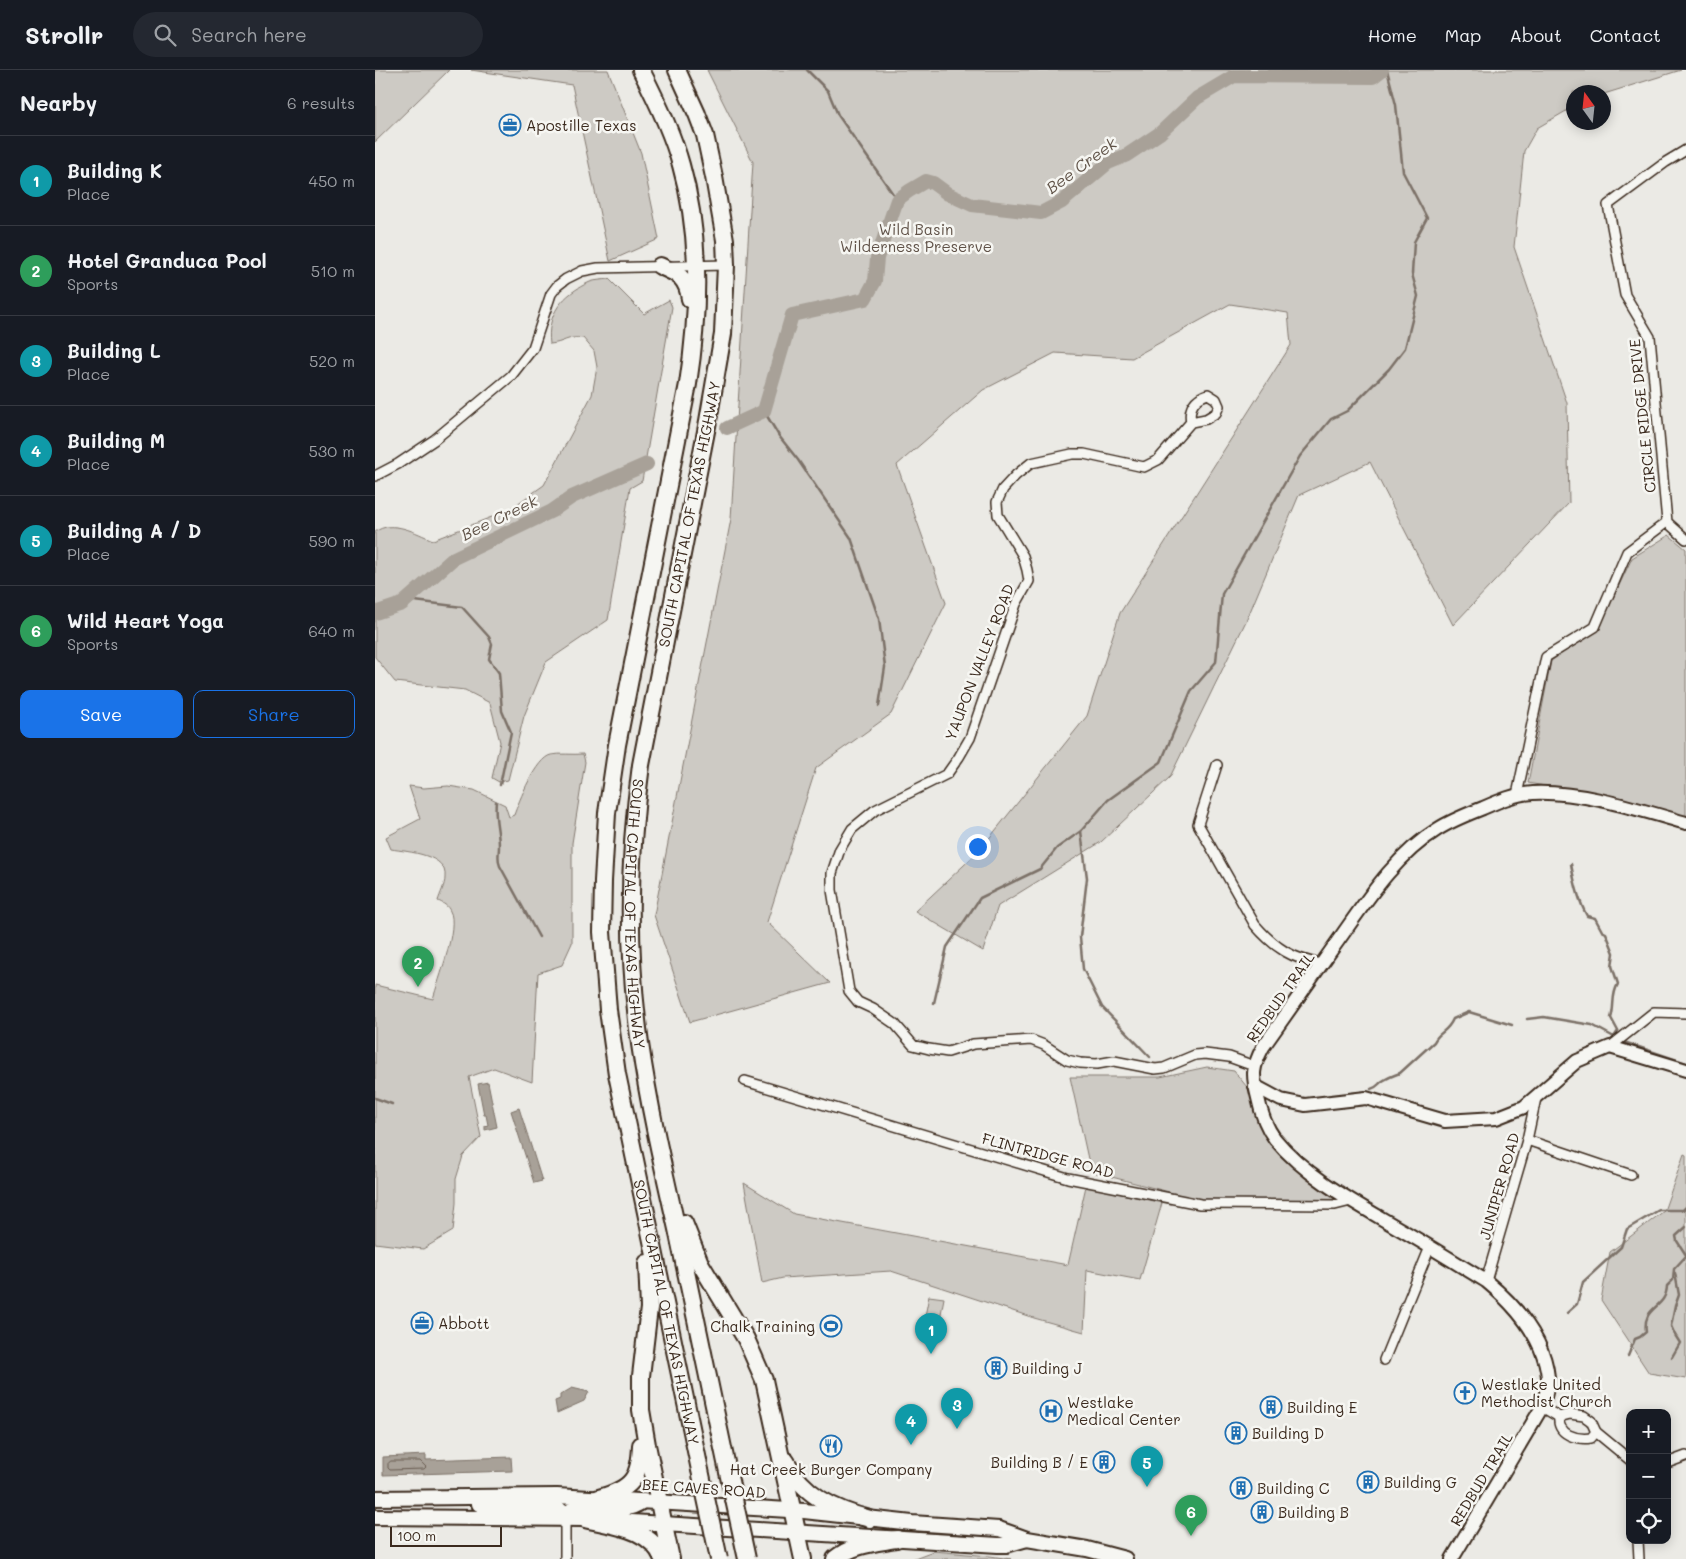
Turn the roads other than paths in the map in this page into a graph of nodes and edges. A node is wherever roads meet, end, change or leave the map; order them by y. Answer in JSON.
{"nodes":[{"id":1,"x":641,"y":70,"type":"edge"},
{"id":2,"x":677,"y":70,"type":"edge"},
{"id":3,"x":1686,"y":150,"type":"edge"},
{"id":4,"x":726,"y":265,"type":"junction"},
{"id":5,"x":660,"y":266,"type":"junction"},
{"id":6,"x":695,"y":266,"type":"junction"},
{"id":7,"x":695,"y":334,"type":"junction"},
{"id":8,"x":1191,"y":422,"type":"dead end"},
{"id":9,"x":375,"y":476,"type":"edge"},
{"id":10,"x":1667,"y":522,"type":"junction"},
{"id":11,"x":1686,"y":539,"type":"edge"},
{"id":12,"x":667,"y":628,"type":"junction"},
{"id":13,"x":630,"y":674,"type":"junction"},
{"id":14,"x":643,"y":752,"type":"junction"},
{"id":15,"x":1217,"y":765,"type":"dead end"},
{"id":16,"x":1517,"y":795,"type":"junction"},
{"id":17,"x":1686,"y":823,"type":"edge"},
{"id":18,"x":1322,"y":964,"type":"junction"},
{"id":19,"x":1686,"y":1013,"type":"edge"},
{"id":20,"x":1611,"y":1047,"type":"junction"},
{"id":21,"x":1254,"y":1066,"type":"junction"},
{"id":22,"x":1686,"y":1070,"type":"edge"},
{"id":23,"x":745,"y":1081,"type":"dead end"},
{"id":24,"x":1255,"y":1086,"type":"junction"},
{"id":25,"x":1536,"y":1098,"type":"junction"},
{"id":26,"x":1281,"y":1100,"type":"junction"},
{"id":27,"x":651,"y":1111,"type":"junction"},
{"id":28,"x":1263,"y":1116,"type":"junction"},
{"id":29,"x":1527,"y":1140,"type":"junction"},
{"id":30,"x":632,"y":1151,"type":"junction"},
{"id":31,"x":1631,"y":1175,"type":"dead end"},
{"id":32,"x":1351,"y":1201,"type":"junction"},
{"id":33,"x":1431,"y":1247,"type":"junction"},
{"id":34,"x":1485,"y":1281,"type":"junction"},
{"id":35,"x":1384,"y":1360,"type":"dead end"},
{"id":36,"x":1542,"y":1408,"type":"junction"},
{"id":37,"x":1559,"y":1417,"type":"junction"},
{"id":38,"x":642,"y":1418,"type":"junction"},
{"id":39,"x":1596,"y":1432,"type":"junction"},
{"id":40,"x":779,"y":1444,"type":"junction"},
{"id":41,"x":1686,"y":1456,"type":"edge"},
{"id":42,"x":1626,"y":1457,"type":"edge"},
{"id":43,"x":1671,"y":1462,"type":"edge"},
{"id":44,"x":421,"y":1497,"type":"junction"},
{"id":45,"x":375,"y":1498,"type":"edge"},
{"id":46,"x":599,"y":1498,"type":"junction"},
{"id":47,"x":651,"y":1501,"type":"junction"},
{"id":48,"x":793,"y":1510,"type":"junction"},
{"id":49,"x":375,"y":1517,"type":"edge"},
{"id":50,"x":565,"y":1518,"type":"junction"},
{"id":51,"x":585,"y":1519,"type":"junction"},
{"id":52,"x":870,"y":1519,"type":"junction"},
{"id":53,"x":664,"y":1524,"type":"junction"},
{"id":54,"x":798,"y":1533,"type":"junction"},
{"id":55,"x":897,"y":1538,"type":"junction"},
{"id":56,"x":1027,"y":1539,"type":"junction"},
{"id":57,"x":1638,"y":1544,"type":"edge"},
{"id":58,"x":565,"y":1559,"type":"edge"},
{"id":59,"x":663,"y":1559,"type":"edge"},
{"id":60,"x":671,"y":1559,"type":"edge"},
{"id":61,"x":719,"y":1559,"type":"edge"},
{"id":62,"x":747,"y":1559,"type":"edge"},
{"id":63,"x":803,"y":1559,"type":"edge"},
{"id":64,"x":835,"y":1559,"type":"edge"},
{"id":65,"x":1125,"y":1559,"type":"edge"},
{"id":66,"x":1452,"y":1559,"type":"edge"},
{"id":67,"x":1639,"y":1559,"type":"edge"}],
"edges":[{"from":1,"to":6,"type":"highway","name":"SOUTH CAPITAL OF TEXAS HIGHWAY"},
{"from":2,"to":4,"type":"highway","name":"SOUTH CAPITAL OF TEXAS HIGHWAY"},
{"from":3,"to":10,"type":"street","name":"CIRCLE RIDGE DRIVE"},
{"from":4,"to":6,"type":"street"},
{"from":4,"to":12,"type":"highway","name":"SOUTH CAPITAL OF TEXAS HIGHWAY"},
{"from":5,"to":6,"type":"street"},
{"from":5,"to":7,"type":"highway"},
{"from":5,"to":9,"type":"street"},
{"from":6,"to":7,"type":"highway","name":"SOUTH CAPITAL OF TEXAS HIGHWAY"},
{"from":7,"to":13,"type":"highway","name":"SOUTH CAPITAL OF TEXAS HIGHWAY"},
{"from":8,"to":21,"type":"street","name":"YAUPON VALLEY ROAD"},
{"from":10,"to":11,"type":"street"},
{"from":10,"to":16,"type":"street"},
{"from":12,"to":13,"type":"highway"},
{"from":12,"to":14,"type":"highway","name":"SOUTH CAPITAL OF TEXAS HIGHWAY"},
{"from":13,"to":14,"type":"highway"},
{"from":13,"to":30,"type":"highway","name":"SOUTH CAPITAL OF TEXAS HIGHWAY"},
{"from":14,"to":27,"type":"highway","name":"SOUTH CAPITAL OF TEXAS HIGHWAY"},
{"from":15,"to":18,"type":"street"},
{"from":16,"to":17,"type":"street","name":"REDBUD TRAIL"},
{"from":16,"to":18,"type":"street","name":"REDBUD TRAIL"},
{"from":18,"to":21,"type":"street","name":"REDBUD TRAIL"},
{"from":19,"to":20,"type":"street"},
{"from":20,"to":22,"type":"street"},
{"from":20,"to":25,"type":"street"},
{"from":21,"to":24,"type":"street","name":"REDBUD TRAIL"},
{"from":23,"to":32,"type":"street","name":"FLINTRIDGE ROAD"},
{"from":24,"to":26,"type":"street"},
{"from":24,"to":28,"type":"street","name":"REDBUD TRAIL"},
{"from":25,"to":26,"type":"street"},
{"from":25,"to":29,"type":"street","name":"JUNIPER ROAD"},
{"from":26,"to":28,"type":"street"},
{"from":27,"to":40,"type":"highway"},
{"from":27,"to":62,"type":"highway","name":"SOUTH CAPITAL OF TEXAS HIGHWAY","bridge":true},
{"from":28,"to":32,"type":"street","name":"REDBUD TRAIL"},
{"from":29,"to":31,"type":"street"},
{"from":29,"to":34,"type":"street","name":"JUNIPER ROAD"},
{"from":30,"to":38,"type":"highway"},
{"from":30,"to":61,"type":"highway","name":"SOUTH CAPITAL OF TEXAS HIGHWAY","bridge":true},
{"from":32,"to":33,"type":"street","name":"REDBUD TRAIL"},
{"from":33,"to":34,"type":"street","name":"REDBUD TRAIL"},
{"from":33,"to":35,"type":"street"},
{"from":34,"to":36,"type":"street","name":"REDBUD TRAIL"},
{"from":36,"to":37,"type":"street"},
{"from":36,"to":66,"type":"street","name":"REDBUD TRAIL"},
{"from":37,"to":39,"type":"street"},
{"from":37,"to":39,"type":"street"},
{"from":38,"to":46,"type":"highway"},
{"from":38,"to":47,"type":"highway"},
{"from":39,"to":42,"type":"street"},
{"from":40,"to":48,"type":"highway"},
{"from":40,"to":52,"type":"highway"},
{"from":41,"to":43,"type":"street"},
{"from":44,"to":45,"type":"main road","name":"BEE CAVES ROAD"},
{"from":44,"to":46,"type":"main road","name":"BEE CAVES ROAD"},
{"from":44,"to":50,"type":"main road"},
{"from":46,"to":47,"type":"main road","name":"BEE CAVES ROAD"},
{"from":47,"to":48,"type":"main road","name":"BEE CAVES ROAD"},
{"from":47,"to":50,"type":"main road"},
{"from":47,"to":53,"type":"highway"},
{"from":48,"to":52,"type":"main road","name":"BEE CAVES ROAD"},
{"from":48,"to":54,"type":"highway"},
{"from":49,"to":50,"type":"main road","name":"BEE CAVES ROAD"},
{"from":50,"to":51,"type":"main road","name":"BEE CAVES ROAD"},
{"from":50,"to":58,"type":"street"},
{"from":51,"to":53,"type":"main road","name":"BEE CAVES ROAD"},
{"from":51,"to":59,"type":"highway"},
{"from":52,"to":56,"type":"main road","name":"BEE CAVES ROAD"},
{"from":53,"to":54,"type":"main road","name":"BEE CAVES ROAD"},
{"from":53,"to":60,"type":"highway"},
{"from":54,"to":55,"type":"main road","name":"BEE CAVES ROAD"},
{"from":54,"to":63,"type":"highway"},
{"from":55,"to":56,"type":"main road","name":"BEE CAVES ROAD"},
{"from":55,"to":64,"type":"highway"},
{"from":56,"to":65,"type":"main road","name":"BEE CAVES ROAD"},
{"from":57,"to":67,"type":"street"}]}
